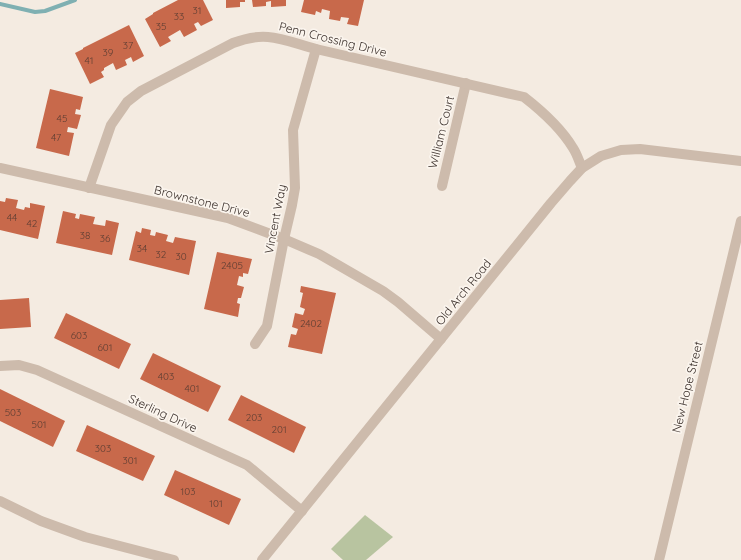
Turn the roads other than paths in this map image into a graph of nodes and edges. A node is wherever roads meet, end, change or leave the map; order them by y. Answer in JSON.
{"nodes":[{"id":1,"x":316,"y":49,"type":"junction"},
{"id":2,"x":466,"y":83,"type":"junction"},
{"id":3,"x":741,"y":161,"type":"edge"},
{"id":4,"x":0,"y":168,"type":"edge"},
{"id":5,"x":582,"y":168,"type":"junction"},
{"id":6,"x":442,"y":186,"type":"dead end"},
{"id":7,"x":89,"y":188,"type":"junction"},
{"id":8,"x":741,"y":221,"type":"edge"},
{"id":9,"x":284,"y":239,"type":"junction"},
{"id":10,"x":441,"y":340,"type":"junction"},
{"id":11,"x":255,"y":344,"type":"dead end"},
{"id":12,"x":0,"y":366,"type":"edge"},
{"id":13,"x":0,"y":501,"type":"edge"},
{"id":14,"x":302,"y":511,"type":"junction"},
{"id":15,"x":174,"y":560,"type":"edge"},
{"id":16,"x":262,"y":560,"type":"edge"},
{"id":17,"x":659,"y":560,"type":"edge"}],
"edges":[{"from":1,"to":2,"type":"street","name":"Penn Crossing Drive"},
{"from":1,"to":7,"type":"street","name":"Penn Crossing Drive"},
{"from":1,"to":9,"type":"street","name":"Vincent Way"},
{"from":2,"to":5,"type":"street","name":"Penn Crossing Drive"},
{"from":2,"to":6,"type":"street","name":"William Court"},
{"from":3,"to":5,"type":"street","name":"Old Arch Road"},
{"from":4,"to":7,"type":"street","name":"Brownstone Drive"},
{"from":5,"to":10,"type":"street","name":"Old Arch Road"},
{"from":7,"to":9,"type":"street","name":"Brownstone Drive"},
{"from":8,"to":17,"type":"street","name":"New Hope Street"},
{"from":9,"to":10,"type":"street","name":"Brownstone Drive"},
{"from":9,"to":11,"type":"street","name":"Vincent Way"},
{"from":10,"to":14,"type":"street","name":"Old Arch Road"},
{"from":12,"to":14,"type":"street","name":"Sterling Drive"},
{"from":13,"to":15,"type":"street"},
{"from":14,"to":16,"type":"street","name":"Old Arch Road"}]}
